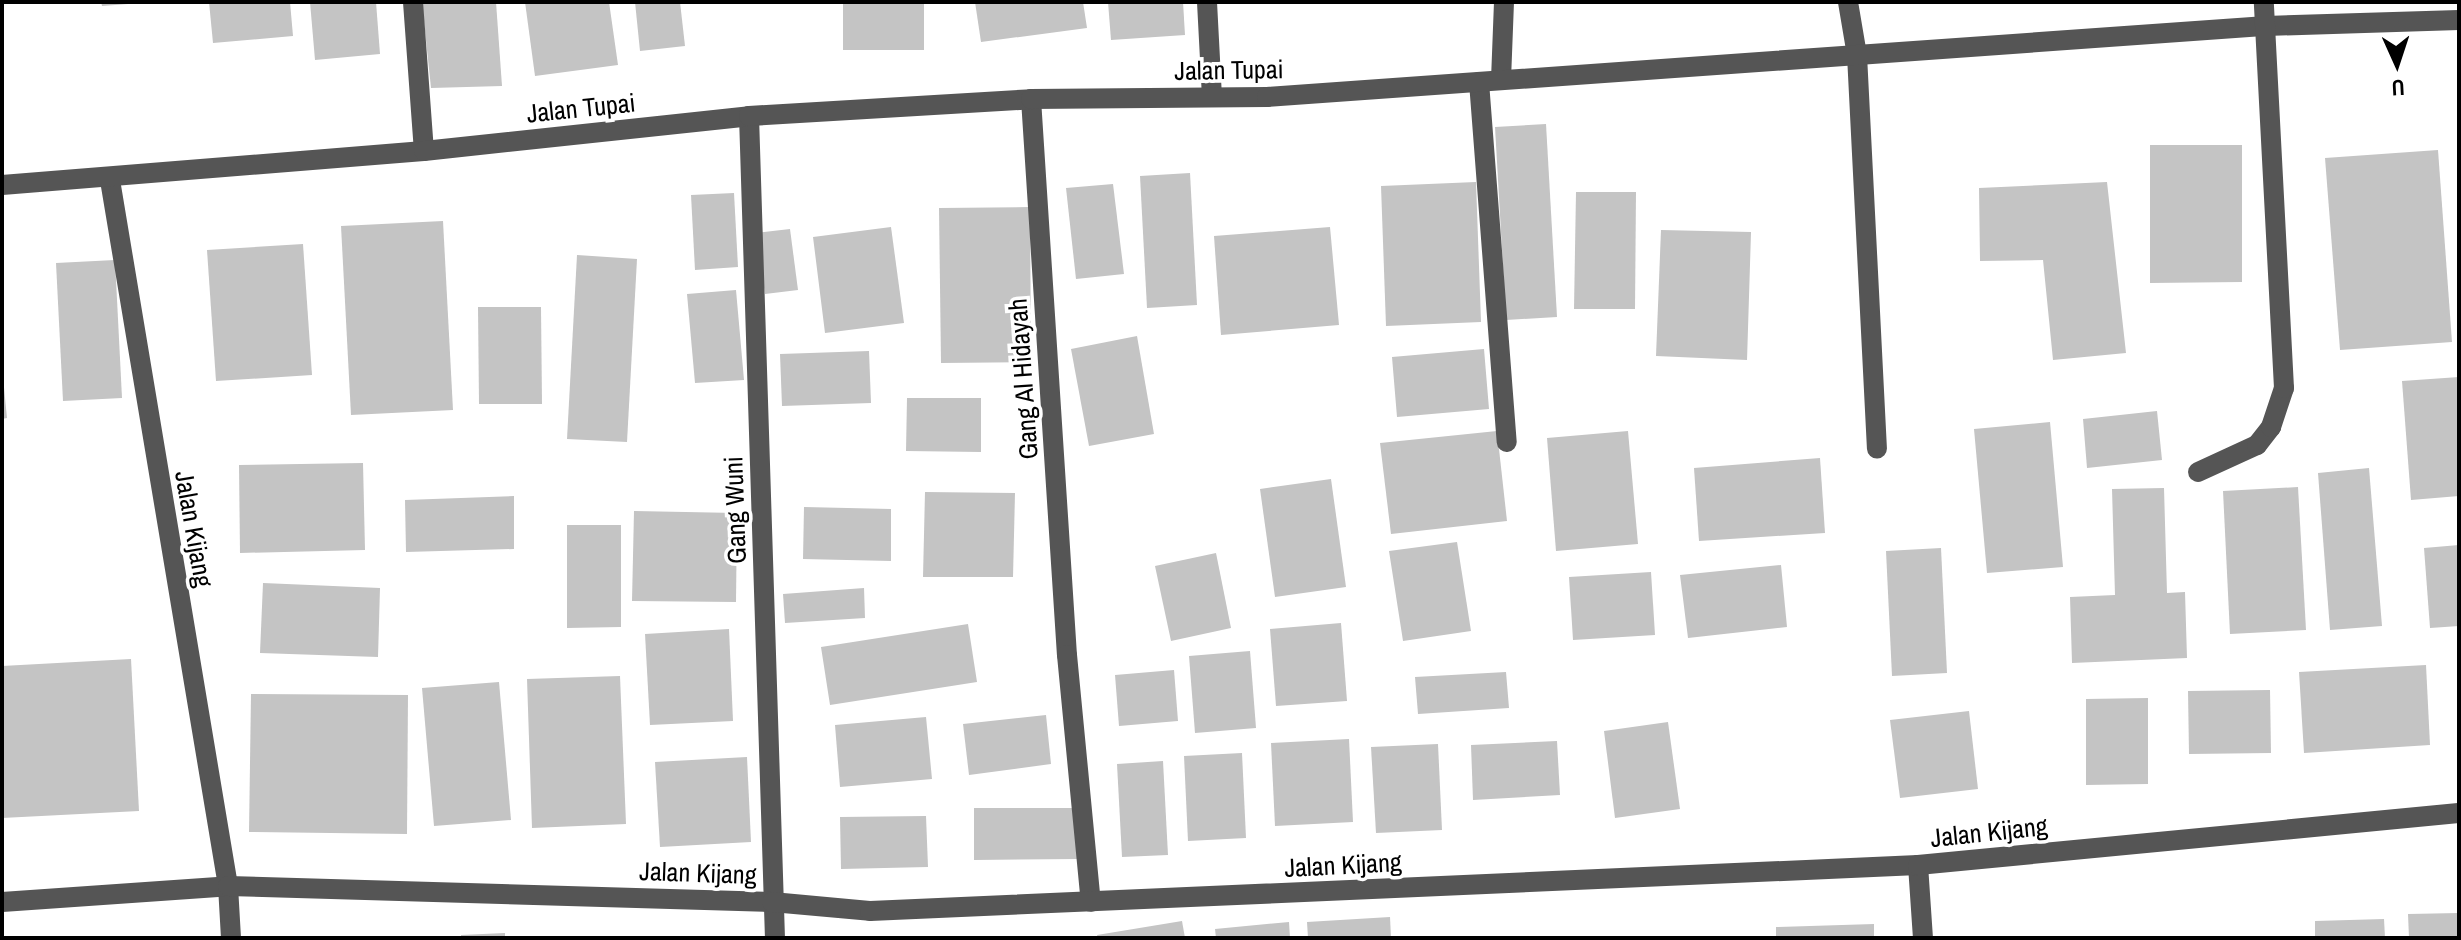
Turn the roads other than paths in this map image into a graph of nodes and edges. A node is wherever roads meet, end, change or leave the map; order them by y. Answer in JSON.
{"nodes":[{"id":1,"x":413,"y":2,"type":"edge"},
{"id":2,"x":1207,"y":2,"type":"edge"},
{"id":3,"x":1504,"y":2,"type":"edge"},
{"id":4,"x":1848,"y":2,"type":"edge"},
{"id":5,"x":2264,"y":2,"type":"edge"},
{"id":6,"x":2459,"y":20,"type":"edge"},
{"id":7,"x":2266,"y":26,"type":"junction"},
{"id":8,"x":1857,"y":55,"type":"junction"},
{"id":9,"x":1501,"y":80,"type":"junction"},
{"id":10,"x":1479,"y":82,"type":"junction"},
{"id":11,"x":1212,"y":97,"type":"junction"},
{"id":12,"x":1031,"y":99,"type":"junction"},
{"id":13,"x":749,"y":116,"type":"junction"},
{"id":14,"x":424,"y":151,"type":"junction"},
{"id":15,"x":110,"y":180,"type":"junction"},
{"id":16,"x":2,"y":185,"type":"edge"},
{"id":17,"x":1507,"y":442,"type":"dead end"},
{"id":18,"x":1877,"y":448,"type":"dead end"},
{"id":19,"x":2198,"y":472,"type":"dead end"},
{"id":20,"x":2459,"y":813,"type":"edge"},
{"id":21,"x":1918,"y":865,"type":"junction"},
{"id":22,"x":228,"y":886,"type":"junction"},
{"id":23,"x":2,"y":902,"type":"edge"},
{"id":24,"x":772,"y":902,"type":"junction"},
{"id":25,"x":1091,"y":902,"type":"junction"},
{"id":26,"x":231,"y":938,"type":"edge"},
{"id":27,"x":775,"y":938,"type":"edge"},
{"id":28,"x":1923,"y":938,"type":"edge"}],
"edges":[{"from":1,"to":14,"type":"street"},
{"from":2,"to":11,"type":"street"},
{"from":3,"to":9,"type":"street"},
{"from":4,"to":8,"type":"street"},
{"from":5,"to":7,"type":"street"},
{"from":6,"to":7,"type":"street","name":"Jalan Tupai"},
{"from":7,"to":8,"type":"street","name":"Jalan Tupai"},
{"from":7,"to":19,"type":"street"},
{"from":8,"to":9,"type":"street","name":"Jalan Tupai"},
{"from":8,"to":18,"type":"street"},
{"from":9,"to":10,"type":"street","name":"Jalan Tupai"},
{"from":10,"to":11,"type":"street","name":"Jalan Tupai"},
{"from":10,"to":17,"type":"street"},
{"from":11,"to":12,"type":"street","name":"Jalan Tupai"},
{"from":12,"to":13,"type":"street","name":"Jalan Tupai"},
{"from":12,"to":25,"type":"street","name":"Gang Al Hidayah"},
{"from":13,"to":14,"type":"street","name":"Jalan Tupai"},
{"from":13,"to":24,"type":"street","name":"Gang Wuni"},
{"from":14,"to":15,"type":"street","name":"Jalan Tupai"},
{"from":15,"to":16,"type":"street","name":"Jalan Tupai"},
{"from":15,"to":22,"type":"street","name":"Jalan Kijang"},
{"from":20,"to":21,"type":"street","name":"Jalan Kijang"},
{"from":21,"to":25,"type":"street","name":"Jalan Kijang"},
{"from":21,"to":28,"type":"street"},
{"from":22,"to":23,"type":"street","name":"Jalan Kijang"},
{"from":22,"to":24,"type":"street","name":"Jalan Kijang"},
{"from":22,"to":26,"type":"street","name":"Jalan Kijang"},
{"from":24,"to":25,"type":"street","name":"Jalan Kijang"},
{"from":24,"to":27,"type":"street","name":"Gang Wuni"}]}
